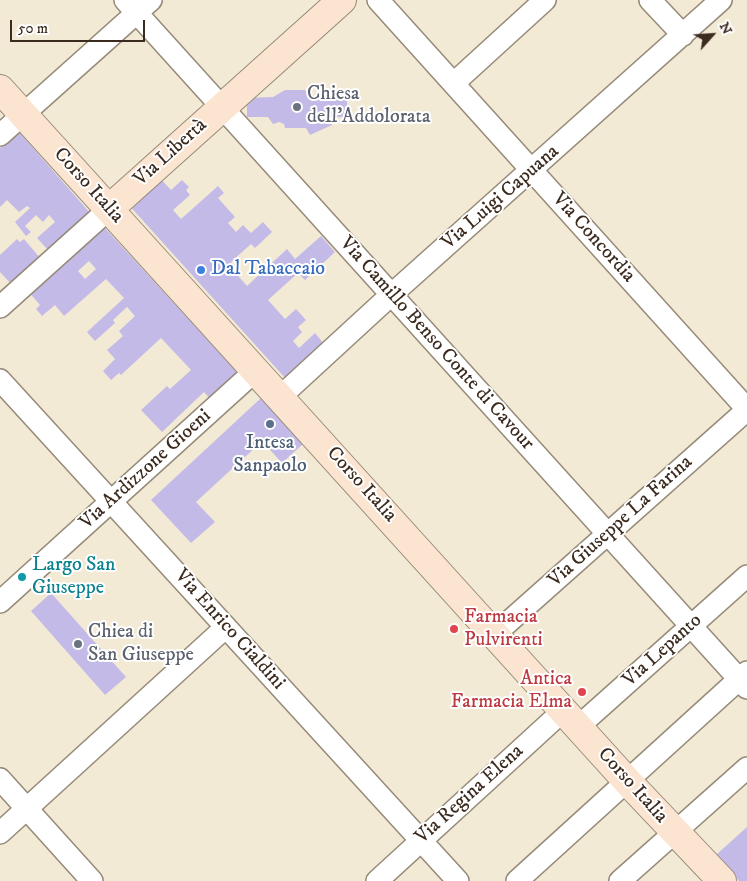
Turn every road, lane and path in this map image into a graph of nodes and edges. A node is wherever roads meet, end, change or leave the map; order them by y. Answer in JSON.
{"nodes":[{"id":1,"x":342,"y":0,"type":"edge"},
{"id":2,"x":378,"y":0,"type":"edge"},
{"id":3,"x":545,"y":0,"type":"edge"},
{"id":4,"x":650,"y":0,"type":"edge"},
{"id":5,"x":721,"y":0,"type":"edge"},
{"id":6,"x":138,"y":4,"type":"edge"},
{"id":7,"x":682,"y":35,"type":"junction"},
{"id":8,"x":454,"y":83,"type":"junction"},
{"id":9,"x":0,"y":89,"type":"edge"},
{"id":10,"x":222,"y":108,"type":"junction"},
{"id":11,"x":23,"y":114,"type":"junction"},
{"id":12,"x":0,"y":135,"type":"edge"},
{"id":13,"x":532,"y":171,"type":"junction"},
{"id":14,"x":109,"y":209,"type":"junction"},
{"id":15,"x":391,"y":295,"type":"junction"},
{"id":16,"x":0,"y":307,"type":"edge"},
{"id":17,"x":256,"y":371,"type":"junction"},
{"id":18,"x":0,"y":380,"type":"edge"},
{"id":19,"x":280,"y":397,"type":"junction"},
{"id":20,"x":747,"y":410,"type":"edge"},
{"id":21,"x":111,"y":502,"type":"junction"},
{"id":22,"x":606,"y":534,"type":"junction"},
{"id":23,"x":747,"y":576,"type":"edge"},
{"id":24,"x":4,"y":598,"type":"edge"},
{"id":25,"x":691,"y":626,"type":"junction"},
{"id":26,"x":226,"y":627,"type":"junction"},
{"id":27,"x":495,"y":634,"type":"junction"},
{"id":28,"x":744,"y":679,"type":"edge"},
{"id":29,"x":572,"y":718,"type":"junction"},
{"id":30,"x":747,"y":768,"type":"edge"},
{"id":31,"x":0,"y":779,"type":"edge"},
{"id":32,"x":627,"y":781,"type":"junction"},
{"id":33,"x":27,"y":808,"type":"junction"},
{"id":34,"x":674,"y":832,"type":"junction"},
{"id":35,"x":0,"y":833,"type":"edge"},
{"id":36,"x":421,"y":840,"type":"junction"},
{"id":37,"x":92,"y":881,"type":"edge"},
{"id":38,"x":377,"y":881,"type":"edge"},
{"id":39,"x":458,"y":881,"type":"edge"},
{"id":40,"x":517,"y":881,"type":"edge"},
{"id":41,"x":620,"y":881,"type":"edge"},
{"id":42,"x":722,"y":881,"type":"edge"}],
"edges":[{"from":1,"to":10,"type":"street","name":"Via Libertà"},
{"from":2,"to":8,"type":"street","name":"Via Concordia"},
{"from":3,"to":8,"type":"street"},
{"from":4,"to":7,"type":"street"},
{"from":5,"to":7,"type":"street","name":"Via Luigi Capuana"},
{"from":6,"to":10,"type":"street","name":"Via Camillo Benso Conte di Cavour"},
{"from":6,"to":11,"type":"street"},
{"from":7,"to":13,"type":"street","name":"Via Luigi Capuana"},
{"from":8,"to":13,"type":"street","name":"Via Concordia"},
{"from":9,"to":11,"type":"street","name":"Corso Italia"},
{"from":10,"to":14,"type":"street","name":"Via Libertà"},
{"from":10,"to":15,"type":"street","name":"Via Camillo Benso Conte di Cavour"},
{"from":11,"to":12,"type":"street"},
{"from":11,"to":14,"type":"street","name":"Corso Italia"},
{"from":13,"to":15,"type":"street","name":"Via Luigi Capuana"},
{"from":13,"to":20,"type":"street","name":"Via Concordia"},
{"from":14,"to":16,"type":"street","name":"Via Libertà"},
{"from":14,"to":17,"type":"street","name":"Corso Italia"},
{"from":15,"to":19,"type":"street","name":"Via Luigi Capuana"},
{"from":15,"to":22,"type":"street","name":"Via Camillo Benso Conte di Cavour"},
{"from":17,"to":19,"type":"street","name":"Corso Italia"},
{"from":17,"to":21,"type":"street","name":"Via Ardizzone Gioeni"},
{"from":18,"to":21,"type":"street","name":"Via Enrico Cialdini"},
{"from":19,"to":27,"type":"street","name":"Corso Italia"},
{"from":20,"to":22,"type":"street","name":"Via Giuseppe La Farina"},
{"from":21,"to":24,"type":"street","name":"Via Ardizzone Gioeni"},
{"from":21,"to":26,"type":"street","name":"Via Enrico Cialdini"},
{"from":22,"to":25,"type":"street","name":"Via Camillo Benso Conte di Cavour"},
{"from":22,"to":27,"type":"street","name":"Via Giuseppe La Farina"},
{"from":23,"to":25,"type":"street","name":"Via Lepanto"},
{"from":25,"to":28,"type":"street","name":"Via Camillo Benso Conte di Cavour"},
{"from":25,"to":29,"type":"street","name":"Via Lepanto"},
{"from":26,"to":33,"type":"street"},
{"from":26,"to":36,"type":"street","name":"Via Enrico Cialdini"},
{"from":27,"to":29,"type":"street","name":"Corso Italia"},
{"from":28,"to":32,"type":"street"},
{"from":29,"to":32,"type":"street","name":"Corso Italia"},
{"from":29,"to":36,"type":"street","name":"Via Regina Elena"},
{"from":30,"to":34,"type":"street"},
{"from":31,"to":33,"type":"street"},
{"from":32,"to":34,"type":"street","name":"Corso Italia"},
{"from":32,"to":40,"type":"street"},
{"from":33,"to":35,"type":"street"},
{"from":33,"to":37,"type":"street"},
{"from":34,"to":41,"type":"street"},
{"from":34,"to":42,"type":"street","name":"Corso Italia"},
{"from":36,"to":38,"type":"street","name":"Via Regina Elena"},
{"from":36,"to":39,"type":"street","name":"Via Enrico Cialdini"}]}
